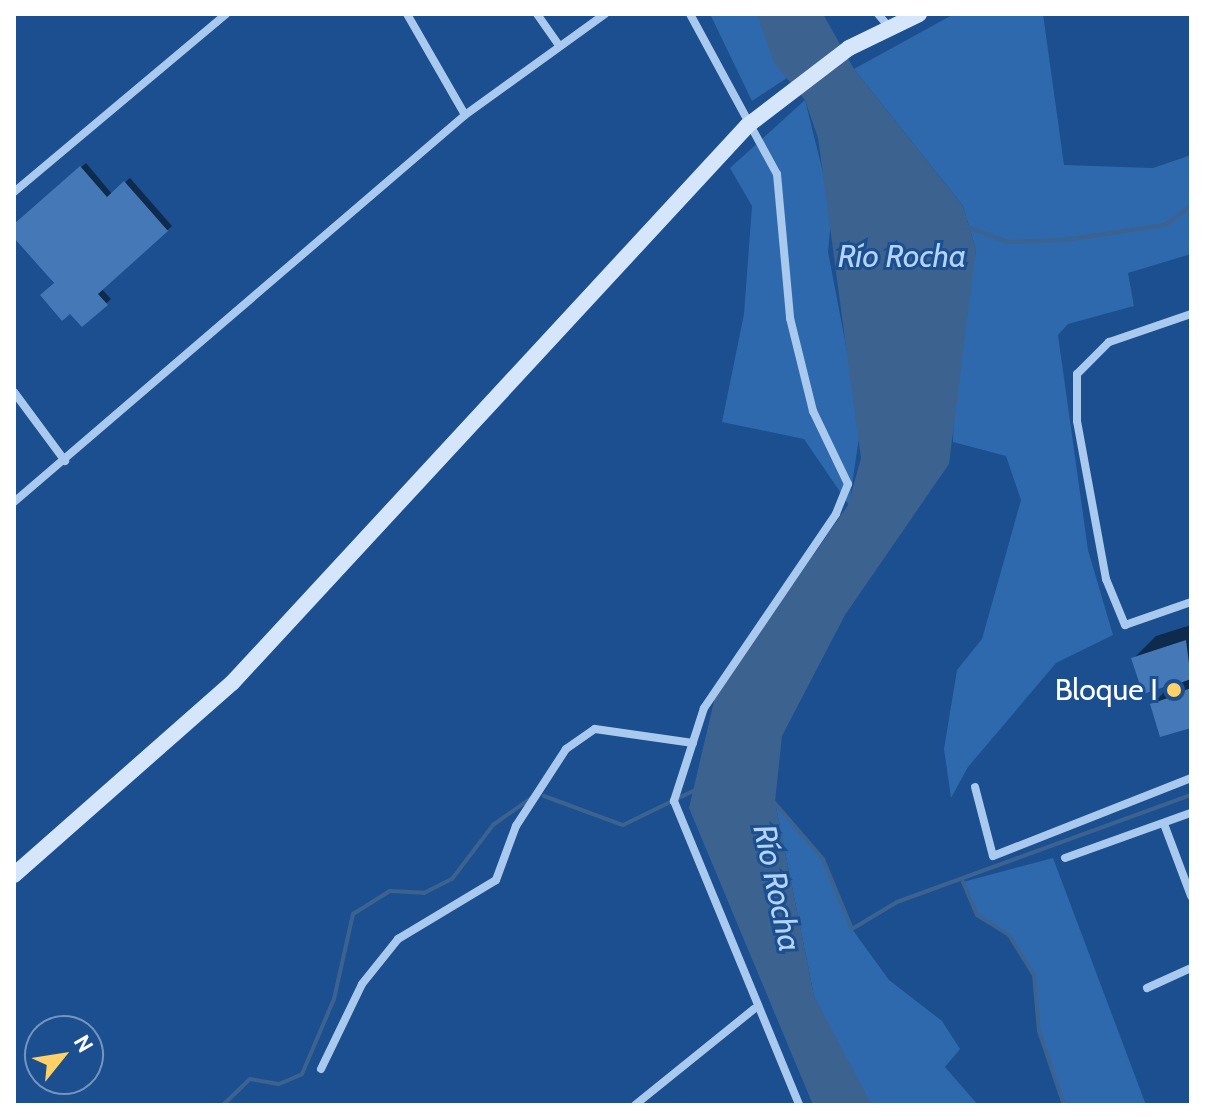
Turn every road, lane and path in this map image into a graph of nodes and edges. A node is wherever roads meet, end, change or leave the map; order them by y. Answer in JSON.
{"nodes":[{"id":1,"x":226,"y":14,"type":"edge"},
{"id":2,"x":407,"y":14,"type":"edge"},
{"id":3,"x":537,"y":14,"type":"edge"},
{"id":4,"x":605,"y":14,"type":"edge"},
{"id":5,"x":690,"y":14,"type":"edge"},
{"id":6,"x":919,"y":14,"type":"edge"},
{"id":7,"x":884,"y":20,"type":"edge"},
{"id":8,"x":558,"y":44,"type":"junction"},
{"id":9,"x":465,"y":115,"type":"junction"},
{"id":10,"x":747,"y":126,"type":"junction"},
{"id":11,"x":14,"y":192,"type":"edge"},
{"id":12,"x":1191,"y":314,"type":"edge"},
{"id":13,"x":14,"y":392,"type":"edge"},
{"id":14,"x":65,"y":461,"type":"junction"},
{"id":15,"x":14,"y":502,"type":"edge"},
{"id":16,"x":1191,"y":602,"type":"edge"},
{"id":17,"x":693,"y":743,"type":"junction"},
{"id":18,"x":1191,"y":778,"type":"edge"},
{"id":19,"x":975,"y":787,"type":"dead end"},
{"id":20,"x":1191,"y":813,"type":"edge"},
{"id":21,"x":1164,"y":824,"type":"junction"},
{"id":22,"x":1065,"y":858,"type":"dead end"},
{"id":23,"x":14,"y":875,"type":"edge"},
{"id":24,"x":1191,"y":896,"type":"edge"},
{"id":25,"x":1191,"y":968,"type":"edge"},
{"id":26,"x":1147,"y":988,"type":"dead end"},
{"id":27,"x":754,"y":1009,"type":"junction"},
{"id":28,"x":321,"y":1069,"type":"dead end"},
{"id":29,"x":635,"y":1105,"type":"edge"},
{"id":30,"x":799,"y":1105,"type":"edge"}],
"edges":[{"from":1,"to":11,"type":"street"},
{"from":2,"to":9,"type":"street"},
{"from":3,"to":8,"type":"street"},
{"from":4,"to":8,"type":"street"},
{"from":5,"to":10,"type":"street"},
{"from":6,"to":7,"type":"main road"},
{"from":7,"to":10,"type":"main road"},
{"from":8,"to":9,"type":"street"},
{"from":9,"to":14,"type":"street"},
{"from":10,"to":17,"type":"street"},
{"from":10,"to":23,"type":"main road"},
{"from":12,"to":16,"type":"street"},
{"from":13,"to":14,"type":"street"},
{"from":14,"to":15,"type":"street"},
{"from":17,"to":27,"type":"street"},
{"from":17,"to":28,"type":"street"},
{"from":18,"to":19,"type":"street"},
{"from":20,"to":21,"type":"street"},
{"from":21,"to":22,"type":"street"},
{"from":21,"to":24,"type":"street"},
{"from":25,"to":26,"type":"street"},
{"from":27,"to":29,"type":"street"},
{"from":27,"to":30,"type":"street"}]}
